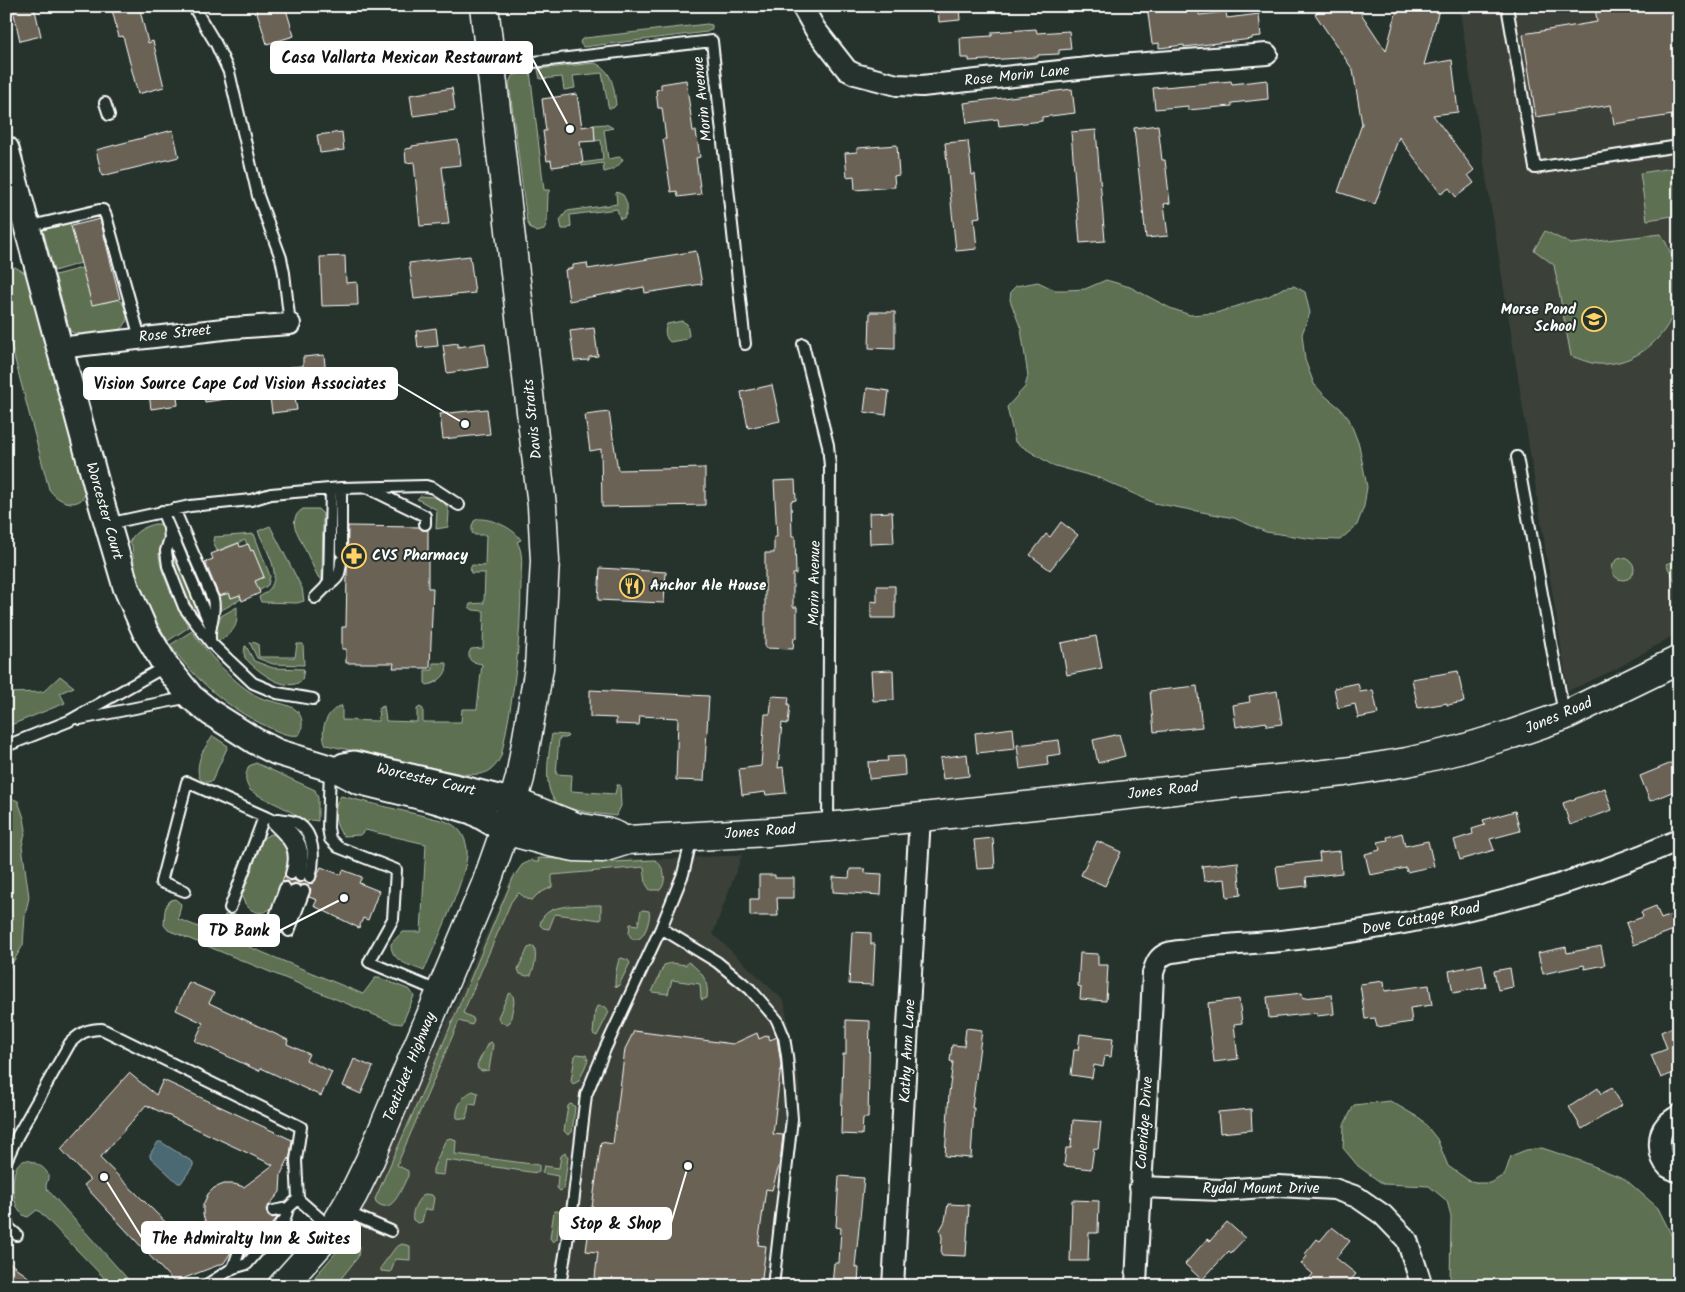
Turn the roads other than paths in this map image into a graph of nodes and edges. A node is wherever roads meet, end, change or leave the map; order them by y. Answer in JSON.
{"nodes":[{"id":1,"x":193,"y":6,"type":"edge"},
{"id":2,"x":484,"y":6,"type":"edge"},
{"id":3,"x":802,"y":6,"type":"edge"},
{"id":4,"x":1507,"y":6,"type":"edge"},
{"id":5,"x":1267,"y":54,"type":"dead end"},
{"id":6,"x":492,"y":67,"type":"junction"},
{"id":7,"x":105,"y":103,"type":"dead end"},
{"id":8,"x":109,"y":116,"type":"dead end"},
{"id":9,"x":1679,"y":146,"type":"edge"},
{"id":10,"x":6,"y":149,"type":"edge"},
{"id":11,"x":21,"y":216,"type":"junction"},
{"id":12,"x":290,"y":324,"type":"joint"},
{"id":13,"x":140,"y":338,"type":"junction"},
{"id":14,"x":745,"y":344,"type":"dead end"},
{"id":15,"x":803,"y":344,"type":"dead end"},
{"id":16,"x":59,"y":348,"type":"junction"},
{"id":17,"x":1517,"y":457,"type":"dead end"},
{"id":18,"x":367,"y":487,"type":"junction"},
{"id":19,"x":336,"y":489,"type":"junction"},
{"id":20,"x":459,"y":505,"type":"dead end"},
{"id":21,"x":174,"y":509,"type":"junction"},
{"id":22,"x":162,"y":511,"type":"junction"},
{"id":23,"x":107,"y":524,"type":"junction"},
{"id":24,"x":425,"y":524,"type":"dead end"},
{"id":25,"x":170,"y":529,"type":"junction"},
{"id":26,"x":326,"y":588,"type":"junction"},
{"id":27,"x":315,"y":598,"type":"dead end"},
{"id":28,"x":211,"y":627,"type":"junction"},
{"id":29,"x":211,"y":643,"type":"junction"},
{"id":30,"x":1679,"y":660,"type":"edge"},
{"id":31,"x":166,"y":666,"type":"junction"},
{"id":32,"x":191,"y":697,"type":"junction"},
{"id":33,"x":313,"y":700,"type":"dead end"},
{"id":34,"x":1564,"y":716,"type":"junction"},
{"id":35,"x":69,"y":722,"type":"junction"},
{"id":36,"x":6,"y":746,"type":"edge"},
{"id":37,"x":334,"y":770,"type":"junction"},
{"id":38,"x":514,"y":802,"type":"junction"},
{"id":39,"x":264,"y":816,"type":"junction"},
{"id":40,"x":920,"y":816,"type":"junction"},
{"id":41,"x":828,"y":827,"type":"junction"},
{"id":42,"x":505,"y":830,"type":"junction"},
{"id":43,"x":692,"y":836,"type":"junction"},
{"id":44,"x":628,"y":840,"type":"junction"},
{"id":45,"x":1679,"y":840,"type":"edge"},
{"id":46,"x":300,"y":876,"type":"dead end"},
{"id":47,"x":184,"y":891,"type":"dead end"},
{"id":48,"x":230,"y":908,"type":"dead end"},
{"id":49,"x":280,"y":927,"type":"joint"},
{"id":50,"x":661,"y":928,"type":"junction"},
{"id":51,"x":1156,"y":961,"type":"joint"},
{"id":52,"x":440,"y":992,"type":"junction"},
{"id":53,"x":1679,"y":1115,"type":"edge"},
{"id":54,"x":6,"y":1161,"type":"edge"},
{"id":55,"x":1679,"y":1172,"type":"edge"},
{"id":56,"x":1140,"y":1187,"type":"junction"},
{"id":57,"x":298,"y":1199,"type":"junction"},
{"id":58,"x":288,"y":1208,"type":"junction"},
{"id":59,"x":273,"y":1211,"type":"dead end"},
{"id":60,"x":6,"y":1216,"type":"edge"},
{"id":61,"x":339,"y":1220,"type":"junction"},
{"id":62,"x":391,"y":1231,"type":"dead end"},
{"id":63,"x":17,"y":1234,"type":"dead end"},
{"id":64,"x":238,"y":1254,"type":"dead end"},
{"id":65,"x":233,"y":1268,"type":"junction"},
{"id":66,"x":206,"y":1286,"type":"edge"},
{"id":67,"x":282,"y":1286,"type":"edge"},
{"id":68,"x":560,"y":1286,"type":"edge"},
{"id":69,"x":773,"y":1286,"type":"edge"},
{"id":70,"x":894,"y":1286,"type":"edge"},
{"id":71,"x":1136,"y":1286,"type":"edge"},
{"id":72,"x":1422,"y":1286,"type":"edge"}],
"edges":[{"from":1,"to":12,"type":"lane"},
{"from":2,"to":6,"type":"main road","name":"Davis Straits"},
{"from":3,"to":5,"type":"street","name":"Rose Morin Lane"},
{"from":4,"to":9,"type":"lane"},
{"from":6,"to":14,"type":"lane","name":"Morin Avenue"},
{"from":6,"to":38,"type":"main road","name":"Davis Straits"},
{"from":7,"to":8,"type":"lane"},
{"from":10,"to":11,"type":"street","name":"Worcester Court"},
{"from":11,"to":13,"type":"lane"},
{"from":11,"to":16,"type":"street","name":"Worcester Court"},
{"from":12,"to":13,"type":"street","name":"Rose Street"},
{"from":13,"to":16,"type":"street","name":"Rose Street"},
{"from":15,"to":41,"type":"lane","name":"Morin Avenue"},
{"from":16,"to":23,"type":"street","name":"Worcester Court"},
{"from":17,"to":34,"type":"lane"},
{"from":18,"to":19,"type":"lane"},
{"from":18,"to":20,"type":"lane"},
{"from":18,"to":24,"type":"lane"},
{"from":19,"to":21,"type":"lane"},
{"from":19,"to":26,"type":"lane"},
{"from":19,"to":26,"type":"lane"},
{"from":21,"to":22,"type":"lane"},
{"from":21,"to":28,"type":"lane"},
{"from":22,"to":23,"type":"lane"},
{"from":22,"to":25,"type":"lane"},
{"from":23,"to":31,"type":"street","name":"Worcester Court"},
{"from":25,"to":28,"type":"lane"},
{"from":25,"to":29,"type":"lane"},
{"from":26,"to":27,"type":"lane"},
{"from":28,"to":29,"type":"lane"},
{"from":29,"to":33,"type":"lane"},
{"from":30,"to":34,"type":"main road","name":"Jones Road"},
{"from":31,"to":32,"type":"street","name":"Worcester Court"},
{"from":31,"to":35,"type":"lane"},
{"from":32,"to":35,"type":"lane"},
{"from":32,"to":37,"type":"street","name":"Worcester Court"},
{"from":34,"to":40,"type":"main road","name":"Jones Road"},
{"from":35,"to":36,"type":"lane"},
{"from":37,"to":38,"type":"street","name":"Worcester Court"},
{"from":37,"to":42,"type":"street","name":"Worcester Court"},
{"from":37,"to":52,"type":"lane"},
{"from":38,"to":42,"type":"main road","name":"Davis Straits"},
{"from":38,"to":44,"type":"main road","name":"Jones Road"},
{"from":39,"to":46,"type":"lane"},
{"from":39,"to":47,"type":"lane"},
{"from":39,"to":48,"type":"lane"},
{"from":40,"to":41,"type":"main road","name":"Jones Road"},
{"from":40,"to":70,"type":"street","name":"Kathy Ann Lane"},
{"from":41,"to":43,"type":"main road","name":"Jones Road"},
{"from":42,"to":44,"type":"main road","name":"Jones Road"},
{"from":42,"to":52,"type":"main road","name":"Teaticket Highway"},
{"from":43,"to":44,"type":"main road","name":"Jones Road"},
{"from":43,"to":50,"type":"lane"},
{"from":45,"to":51,"type":"street","name":"Dove Cottage Road"},
{"from":49,"to":49,"type":"lane"},
{"from":50,"to":68,"type":"lane"},
{"from":50,"to":69,"type":"lane"},
{"from":51,"to":56,"type":"street","name":"Coleridge Drive"},
{"from":52,"to":61,"type":"main road","name":"Teaticket Highway"},
{"from":53,"to":55,"type":"street"},
{"from":54,"to":57,"type":"lane"},
{"from":56,"to":71,"type":"street","name":"Coleridge Drive"},
{"from":56,"to":72,"type":"street","name":"Rydal Mount Drive"},
{"from":57,"to":58,"type":"lane"},
{"from":57,"to":61,"type":"lane"},
{"from":58,"to":59,"type":"lane"},
{"from":58,"to":65,"type":"lane"},
{"from":60,"to":63,"type":"lane"},
{"from":61,"to":62,"type":"lane"},
{"from":61,"to":67,"type":"main road","name":"Teaticket Highway"},
{"from":64,"to":65,"type":"lane"},
{"from":65,"to":66,"type":"lane"}]}
